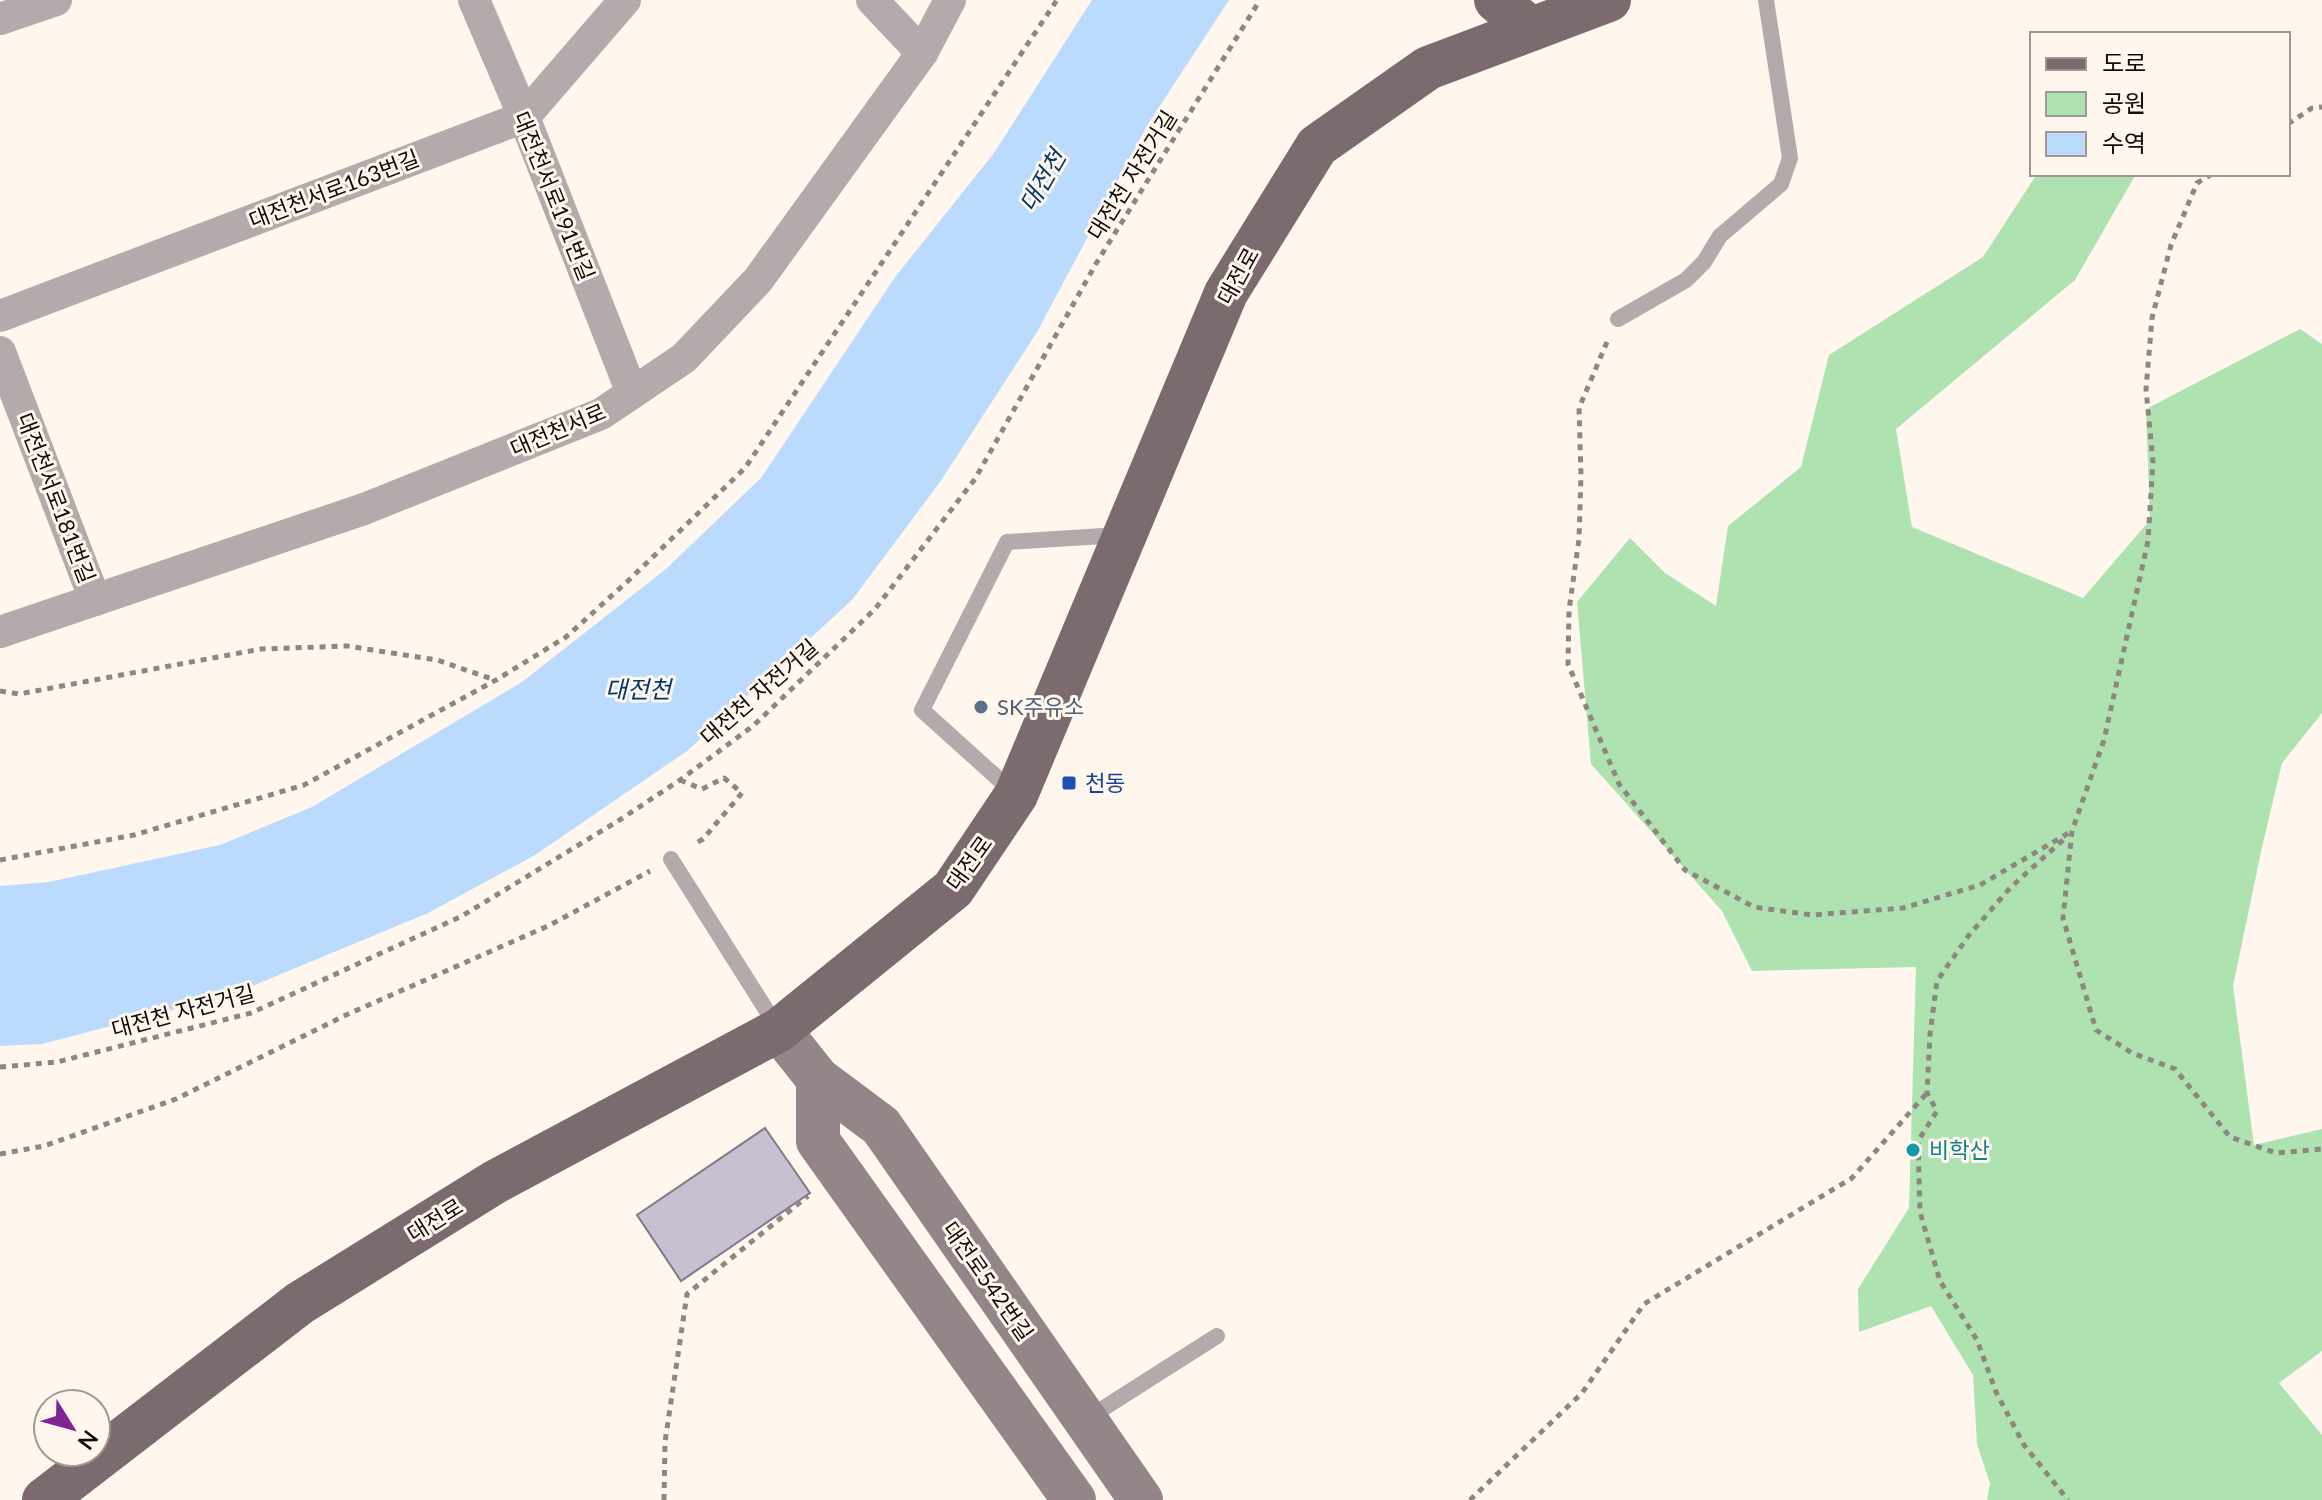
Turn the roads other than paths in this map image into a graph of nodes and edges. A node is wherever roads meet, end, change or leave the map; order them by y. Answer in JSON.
{"nodes":[{"id":1,"x":56,"y":0,"type":"edge"},
{"id":2,"x":474,"y":0,"type":"edge"},
{"id":3,"x":625,"y":0,"type":"edge"},
{"id":4,"x":872,"y":0,"type":"edge"},
{"id":5,"x":950,"y":0,"type":"edge"},
{"id":6,"x":1496,"y":0,"type":"edge"},
{"id":7,"x":1609,"y":0,"type":"edge"},
{"id":8,"x":1766,"y":0,"type":"edge"},
{"id":9,"x":0,"y":19,"type":"edge"},
{"id":10,"x":1531,"y":29,"type":"junction"},
{"id":11,"x":922,"y":53,"type":"junction"},
{"id":12,"x":524,"y":117,"type":"junction"},
{"id":13,"x":0,"y":316,"type":"edge"},
{"id":14,"x":1618,"y":319,"type":"road end"},
{"id":15,"x":0,"y":352,"type":"edge"},
{"id":16,"x":632,"y":393,"type":"junction"},
{"id":17,"x":1125,"y":535,"type":"junction"},
{"id":18,"x":95,"y":600,"type":"junction"},
{"id":19,"x":0,"y":632,"type":"edge"},
{"id":20,"x":1016,"y":795,"type":"junction"},
{"id":21,"x":671,"y":859,"type":"road end"},
{"id":22,"x":779,"y":1030,"type":"junction"},
{"id":23,"x":818,"y":1079,"type":"junction"},
{"id":24,"x":1217,"y":1336,"type":"dead end"},
{"id":25,"x":1084,"y":1421,"type":"junction"},
{"id":26,"x":44,"y":1500,"type":"edge"},
{"id":27,"x":1074,"y":1500,"type":"edge"},
{"id":28,"x":1141,"y":1500,"type":"edge"}],
"edges":[{"from":1,"to":9,"type":"street"},
{"from":2,"to":12,"type":"street","name":"대전천서로191번길"},
{"from":3,"to":12,"type":"street","name":"대전천서로163번길"},
{"from":4,"to":11,"type":"street"},
{"from":5,"to":11,"type":"street","name":"대전천서로"},
{"from":6,"to":10,"type":"main road"},
{"from":7,"to":10,"type":"main road","name":"대전로"},
{"from":8,"to":14,"type":"lane"},
{"from":10,"to":17,"type":"main road","name":"대전로"},
{"from":11,"to":16,"type":"street","name":"대전천서로"},
{"from":12,"to":13,"type":"street","name":"대전천서로163번길"},
{"from":12,"to":16,"type":"street","name":"대전천서로191번길"},
{"from":15,"to":18,"type":"street","name":"대전천서로181번길"},
{"from":16,"to":18,"type":"street","name":"대전천서로"},
{"from":17,"to":20,"type":"main road","name":"대전로"},
{"from":17,"to":20,"type":"lane"},
{"from":18,"to":19,"type":"street","name":"대전천서로"},
{"from":20,"to":22,"type":"main road","name":"대전로"},
{"from":21,"to":22,"type":"lane"},
{"from":22,"to":23,"type":"main road","name":"대전로542번길"},
{"from":22,"to":26,"type":"main road","name":"대전로"},
{"from":23,"to":25,"type":"main road","name":"대전로542번길"},
{"from":23,"to":27,"type":"main road"},
{"from":24,"to":25,"type":"lane"},
{"from":25,"to":28,"type":"main road","name":"대전로542번길"}]}
